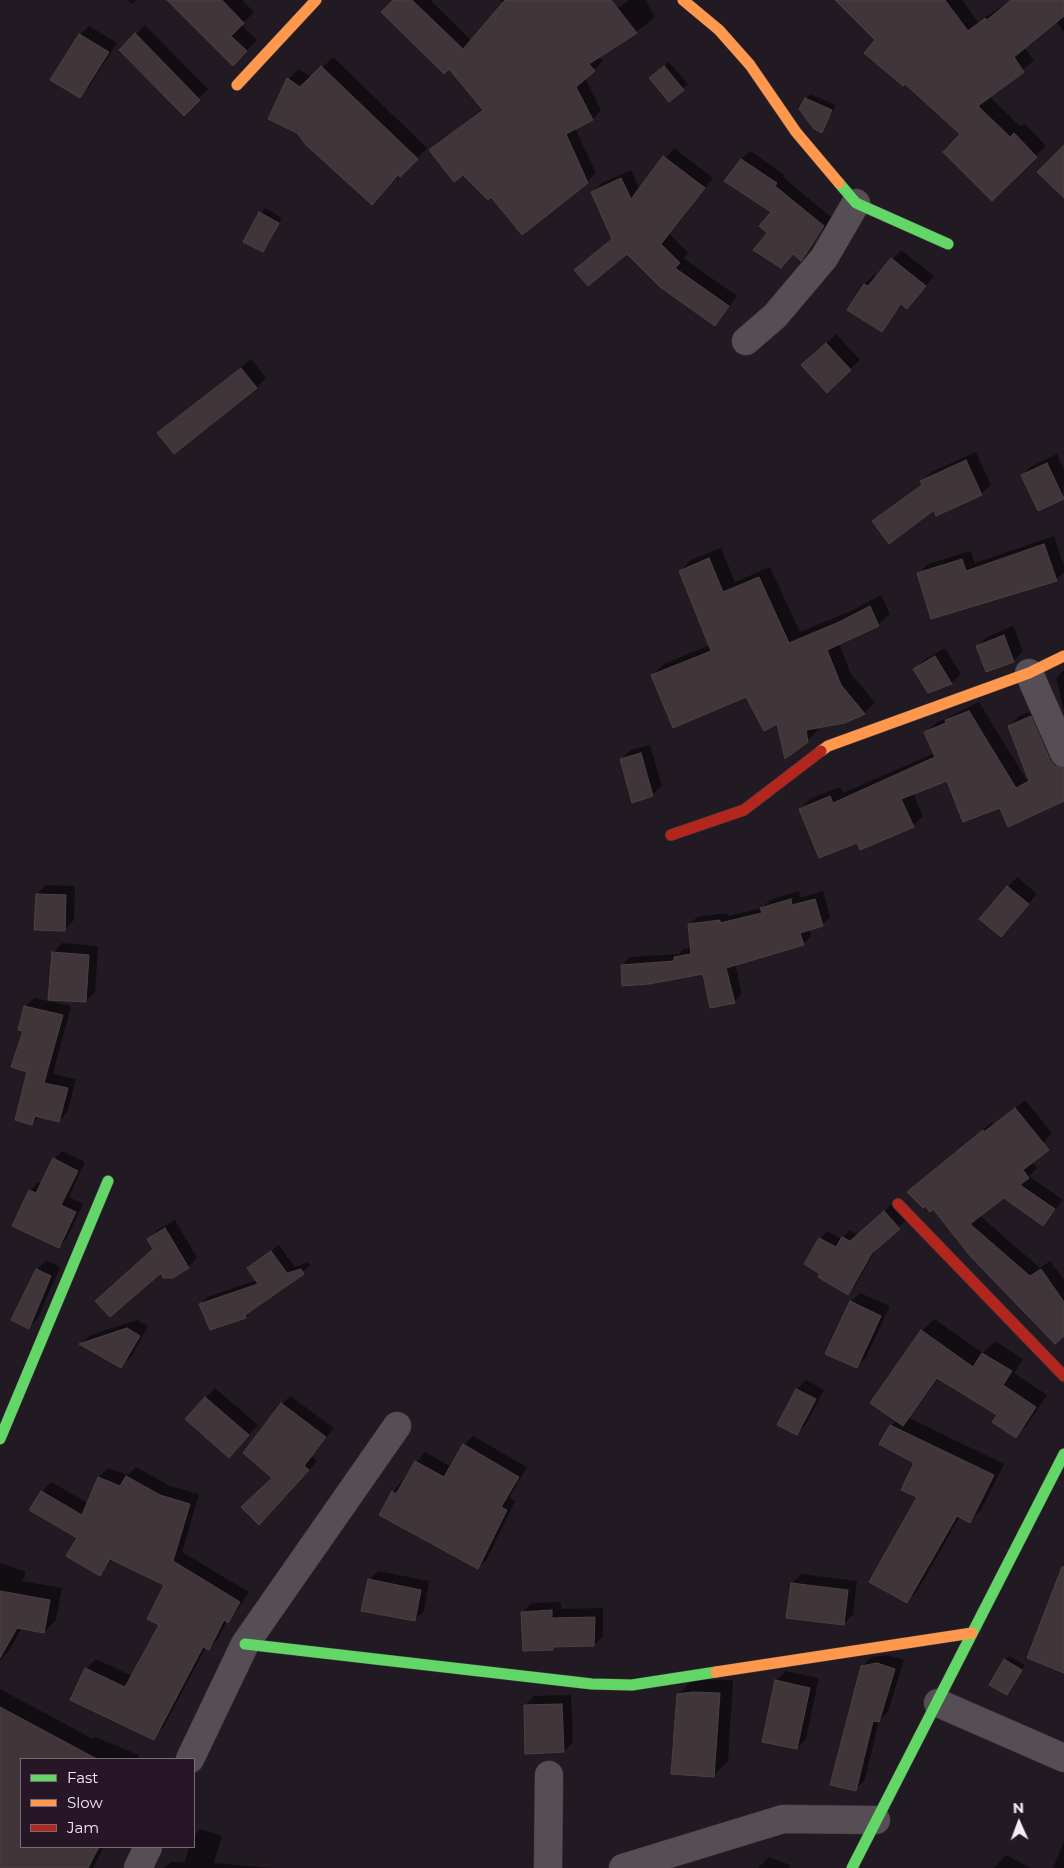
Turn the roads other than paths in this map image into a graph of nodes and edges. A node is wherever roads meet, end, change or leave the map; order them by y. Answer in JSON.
{"nodes":[{"id":1,"x":316,"y":0,"type":"edge"},
{"id":2,"x":683,"y":0,"type":"edge"},
{"id":3,"x":237,"y":85,"type":"dead end"},
{"id":4,"x":856,"y":203,"type":"junction"},
{"id":5,"x":948,"y":244,"type":"dead end"},
{"id":6,"x":746,"y":342,"type":"dead end"},
{"id":7,"x":1064,"y":656,"type":"edge"},
{"id":8,"x":1028,"y":673,"type":"junction"},
{"id":9,"x":1064,"y":753,"type":"edge"},
{"id":10,"x":671,"y":835,"type":"dead end"},
{"id":11,"x":108,"y":1181,"type":"dead end"},
{"id":12,"x":898,"y":1204,"type":"dead end"},
{"id":13,"x":1064,"y":1376,"type":"edge"},
{"id":14,"x":397,"y":1426,"type":"dead end"},
{"id":15,"x":0,"y":1439,"type":"edge"},
{"id":16,"x":1064,"y":1454,"type":"edge"},
{"id":17,"x":972,"y":1634,"type":"junction"},
{"id":18,"x":244,"y":1644,"type":"junction"},
{"id":19,"x":938,"y":1703,"type":"junction"},
{"id":20,"x":190,"y":1758,"type":"edge"},
{"id":21,"x":1064,"y":1758,"type":"edge"},
{"id":22,"x":548,"y":1775,"type":"dead end"},
{"id":23,"x":876,"y":1820,"type":"junction"},
{"id":24,"x":148,"y":1848,"type":"edge"},
{"id":25,"x":138,"y":1868,"type":"edge"},
{"id":26,"x":548,"y":1868,"type":"edge"},
{"id":27,"x":623,"y":1868,"type":"edge"},
{"id":28,"x":852,"y":1868,"type":"edge"}],
"edges":[{"from":1,"to":3,"type":"street"},
{"from":2,"to":4,"type":"street"},
{"from":4,"to":5,"type":"street"},
{"from":4,"to":6,"type":"street"},
{"from":7,"to":8,"type":"street"},
{"from":8,"to":9,"type":"street"},
{"from":8,"to":10,"type":"street"},
{"from":11,"to":15,"type":"street"},
{"from":12,"to":13,"type":"street"},
{"from":14,"to":18,"type":"street"},
{"from":16,"to":17,"type":"street"},
{"from":17,"to":18,"type":"street"},
{"from":17,"to":19,"type":"street"},
{"from":18,"to":20,"type":"street"},
{"from":19,"to":21,"type":"street"},
{"from":19,"to":23,"type":"street"},
{"from":22,"to":26,"type":"street"},
{"from":23,"to":27,"type":"street"},
{"from":23,"to":28,"type":"street"},
{"from":24,"to":25,"type":"street"}]}
